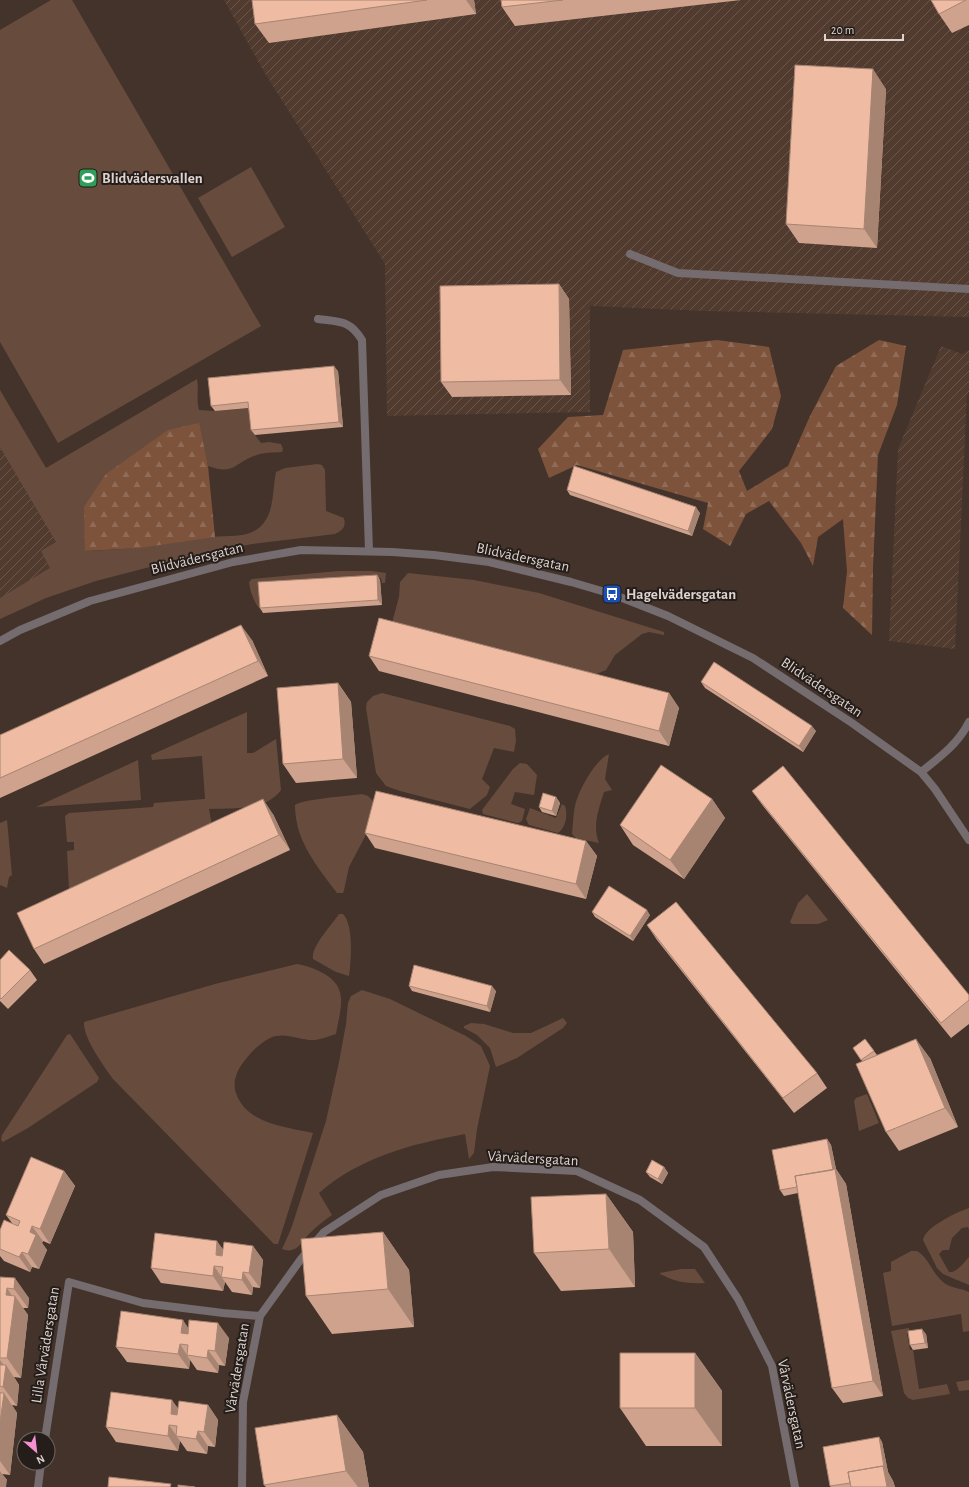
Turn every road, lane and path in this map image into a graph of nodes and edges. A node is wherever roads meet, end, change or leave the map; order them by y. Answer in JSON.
{"nodes":[{"id":1,"x":630,"y":254,"type":"dead end"},
{"id":2,"x":969,"y":289,"type":"edge"},
{"id":3,"x":318,"y":319,"type":"dead end"},
{"id":4,"x":369,"y":551,"type":"junction"},
{"id":5,"x":0,"y":641,"type":"edge"},
{"id":6,"x":969,"y":722,"type":"edge"},
{"id":7,"x":921,"y":772,"type":"junction"},
{"id":8,"x":969,"y":840,"type":"edge"},
{"id":9,"x":260,"y":1316,"type":"junction"},
{"id":10,"x":46,"y":1431,"type":"edge"},
{"id":11,"x":40,"y":1471,"type":"edge"},
{"id":12,"x":38,"y":1487,"type":"edge"},
{"id":13,"x":242,"y":1487,"type":"edge"},
{"id":14,"x":795,"y":1487,"type":"edge"}],
"edges":[{"from":1,"to":2,"type":"street"},
{"from":3,"to":4,"type":"street"},
{"from":4,"to":5,"type":"street","name":"Blidvädersgatan"},
{"from":4,"to":7,"type":"street","name":"Blidvädersgatan"},
{"from":6,"to":7,"type":"street"},
{"from":7,"to":8,"type":"street","name":"Blidvädersgatan"},
{"from":9,"to":10,"type":"street","name":"Lilla Vårvädersgatan"},
{"from":9,"to":13,"type":"street","name":"Vårvädersgatan"},
{"from":9,"to":14,"type":"street","name":"Vårvädersgatan"},
{"from":11,"to":12,"type":"street"}]}
